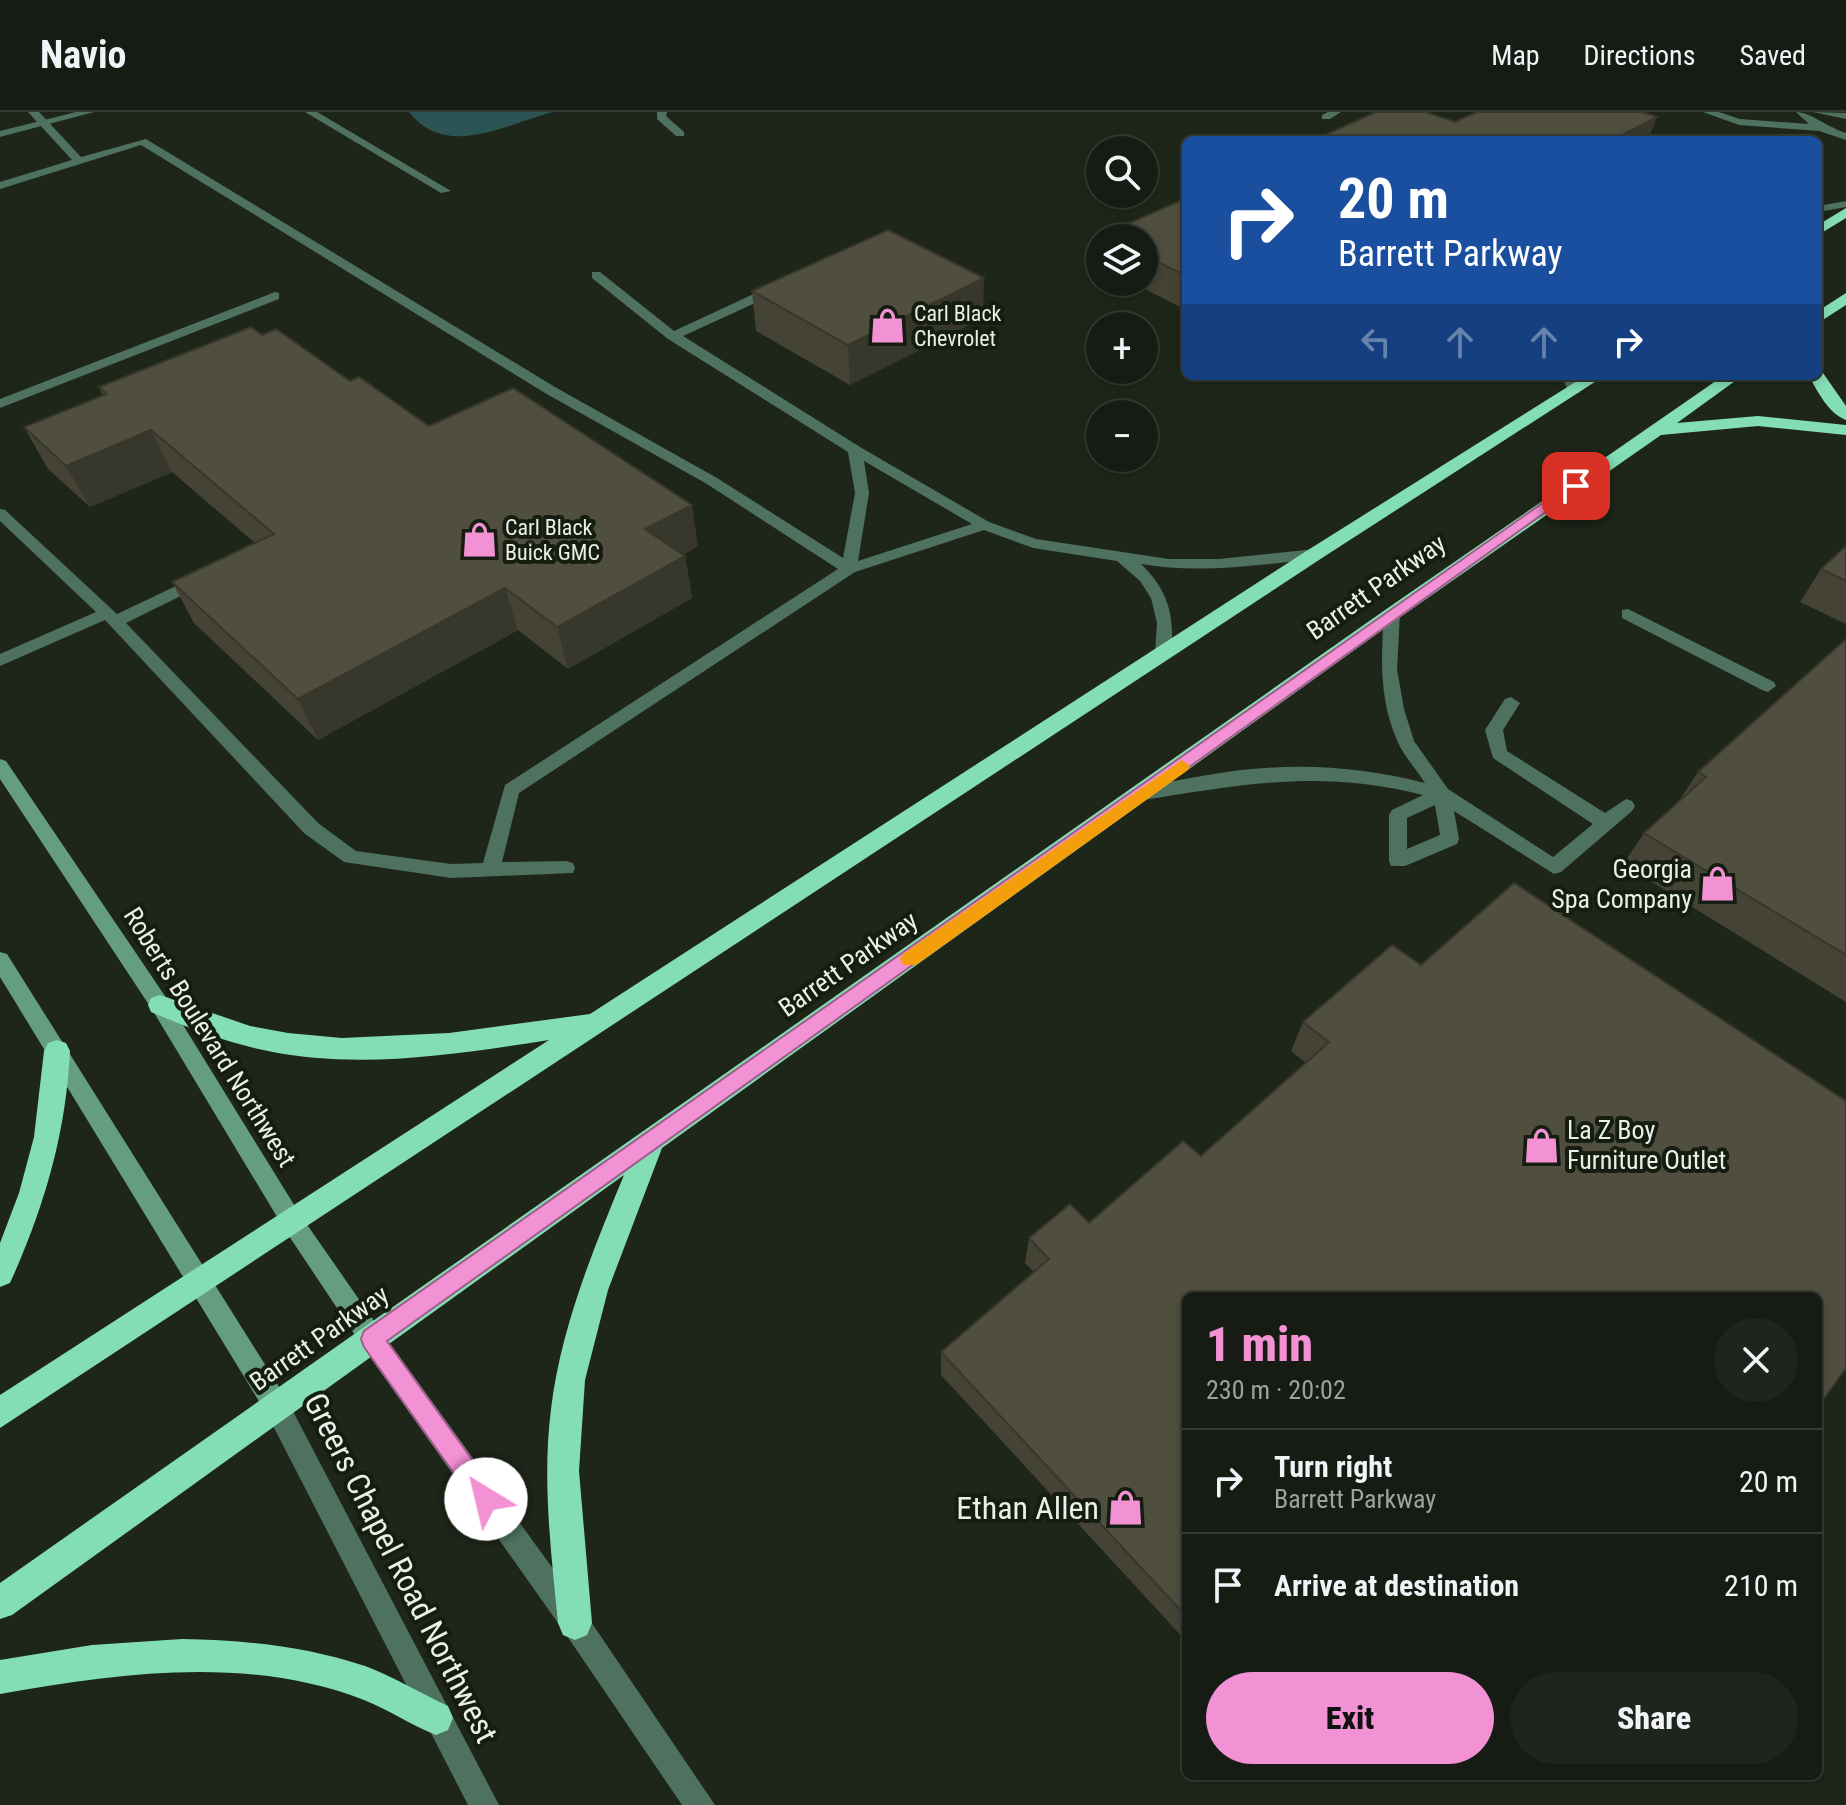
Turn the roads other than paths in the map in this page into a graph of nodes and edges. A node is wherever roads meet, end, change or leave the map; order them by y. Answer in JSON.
{"nodes":[{"id":1,"x":33,"y":112,"type":"edge"},
{"id":2,"x":89,"y":112,"type":"edge"},
{"id":3,"x":310,"y":112,"type":"edge"},
{"id":4,"x":662,"y":112,"type":"edge"},
{"id":5,"x":1708,"y":112,"type":"edge"},
{"id":6,"x":1801,"y":112,"type":"edge"},
{"id":7,"x":1818,"y":112,"type":"edge"},
{"id":8,"x":1846,"y":116,"type":"edge"},
{"id":9,"x":43,"y":123,"type":"junction"},
{"id":10,"x":1820,"y":128,"type":"junction"},
{"id":11,"x":0,"y":134,"type":"edge"},
{"id":12,"x":680,"y":134,"type":"dead end"},
{"id":13,"x":1846,"y":137,"type":"edge"},
{"id":14,"x":79,"y":161,"type":"junction"},
{"id":15,"x":0,"y":186,"type":"edge"},
{"id":16,"x":445,"y":191,"type":"dead end"},
{"id":17,"x":1846,"y":204,"type":"edge"},
{"id":18,"x":1822,"y":208,"type":"edge"},
{"id":19,"x":1846,"y":212,"type":"edge"},
{"id":20,"x":1822,"y":228,"type":"edge"},
{"id":21,"x":596,"y":275,"type":"dead end"},
{"id":22,"x":783,"y":285,"type":"edge"},
{"id":23,"x":275,"y":296,"type":"dead end"},
{"id":24,"x":1846,"y":298,"type":"edge"},
{"id":25,"x":1822,"y":315,"type":"edge"},
{"id":26,"x":673,"y":336,"type":"junction"},
{"id":27,"x":1728,"y":380,"type":"edge"},
{"id":28,"x":1819,"y":380,"type":"edge"},
{"id":29,"x":1571,"y":383,"type":"edge"},
{"id":30,"x":0,"y":404,"type":"edge"},
{"id":31,"x":1846,"y":415,"type":"edge"},
{"id":32,"x":1846,"y":430,"type":"edge"},
{"id":33,"x":1654,"y":431,"type":"junction"},
{"id":34,"x":855,"y":450,"type":"junction"},
{"id":35,"x":0,"y":513,"type":"edge"},
{"id":36,"x":984,"y":525,"type":"junction"},
{"id":37,"x":1315,"y":554,"type":"junction"},
{"id":38,"x":1122,"y":557,"type":"junction"},
{"id":39,"x":849,"y":569,"type":"junction"},
{"id":40,"x":211,"y":575,"type":"edge"},
{"id":41,"x":1392,"y":614,"type":"junction"},
{"id":42,"x":1628,"y":614,"type":"dead end"},
{"id":43,"x":111,"y":617,"type":"junction"},
{"id":44,"x":1163,"y":654,"type":"junction"},
{"id":45,"x":0,"y":660,"type":"edge"},
{"id":46,"x":1768,"y":686,"type":"dead end"},
{"id":47,"x":1511,"y":703,"type":"dead end"},
{"id":48,"x":0,"y":765,"type":"edge"},
{"id":49,"x":1144,"y":793,"type":"junction"},
{"id":50,"x":1442,"y":794,"type":"junction"},
{"id":51,"x":1626,"y":806,"type":"dead end"},
{"id":52,"x":1606,"y":823,"type":"junction"},
{"id":53,"x":566,"y":868,"type":"dead end"},
{"id":54,"x":491,"y":870,"type":"junction"},
{"id":55,"x":0,"y":960,"type":"edge"},
{"id":56,"x":160,"y":1005,"type":"junction"},
{"id":57,"x":599,"y":1022,"type":"junction"},
{"id":58,"x":57,"y":1051,"type":"junction"},
{"id":59,"x":650,"y":1144,"type":"junction"},
{"id":60,"x":293,"y":1223,"type":"junction"},
{"id":61,"x":0,"y":1274,"type":"edge"},
{"id":62,"x":203,"y":1282,"type":"junction"},
{"id":63,"x":372,"y":1339,"type":"junction"},
{"id":64,"x":277,"y":1407,"type":"junction"},
{"id":65,"x":0,"y":1413,"type":"edge"},
{"id":66,"x":0,"y":1603,"type":"edge"},
{"id":67,"x":575,"y":1623,"type":"junction"},
{"id":68,"x":0,"y":1677,"type":"edge"},
{"id":69,"x":436,"y":1718,"type":"junction"},
{"id":70,"x":484,"y":1805,"type":"edge"},
{"id":71,"x":700,"y":1805,"type":"edge"}],
"edges":[{"from":1,"to":9,"type":"street"},
{"from":2,"to":9,"type":"street"},
{"from":3,"to":16,"type":"street"},
{"from":4,"to":12,"type":"street"},
{"from":5,"to":10,"type":"street"},
{"from":6,"to":10,"type":"street"},
{"from":7,"to":8,"type":"street"},
{"from":9,"to":11,"type":"street"},
{"from":9,"to":14,"type":"street"},
{"from":10,"to":13,"type":"street"},
{"from":14,"to":15,"type":"street"},
{"from":14,"to":39,"type":"street"},
{"from":17,"to":18,"type":"street"},
{"from":19,"to":20,"type":"highway"},
{"from":21,"to":26,"type":"street"},
{"from":22,"to":26,"type":"street"},
{"from":23,"to":30,"type":"street"},
{"from":24,"to":25,"type":"highway"},
{"from":26,"to":34,"type":"street"},
{"from":27,"to":33,"type":"highway","name":"Barrett Parkway"},
{"from":28,"to":31,"type":"highway"},
{"from":29,"to":37,"type":"highway"},
{"from":32,"to":33,"type":"highway"},
{"from":33,"to":41,"type":"highway","name":"Barrett Parkway"},
{"from":34,"to":36,"type":"street"},
{"from":34,"to":39,"type":"street"},
{"from":35,"to":43,"type":"street"},
{"from":36,"to":38,"type":"street"},
{"from":36,"to":39,"type":"street"},
{"from":37,"to":38,"type":"street"},
{"from":37,"to":44,"type":"highway"},
{"from":38,"to":44,"type":"street"},
{"from":39,"to":54,"type":"street"},
{"from":40,"to":43,"type":"street"},
{"from":41,"to":49,"type":"highway","name":"Barrett Parkway"},
{"from":41,"to":50,"type":"street"},
{"from":42,"to":46,"type":"street"},
{"from":43,"to":45,"type":"street"},
{"from":43,"to":54,"type":"street"},
{"from":44,"to":57,"type":"highway"},
{"from":47,"to":52,"type":"street"},
{"from":48,"to":56,"type":"street","name":"Roberts Boulevard Northwest"},
{"from":49,"to":50,"type":"street"},
{"from":49,"to":59,"type":"highway","name":"Barrett Parkway"},
{"from":50,"to":52,"type":"street"},
{"from":51,"to":52,"type":"street"},
{"from":53,"to":54,"type":"street"},
{"from":55,"to":58,"type":"street"},
{"from":56,"to":57,"type":"highway"},
{"from":56,"to":60,"type":"street","name":"Roberts Boulevard Northwest"},
{"from":57,"to":60,"type":"highway"},
{"from":58,"to":61,"type":"highway"},
{"from":58,"to":62,"type":"street"},
{"from":59,"to":63,"type":"highway","name":"Barrett Parkway"},
{"from":59,"to":67,"type":"highway"},
{"from":60,"to":62,"type":"highway"},
{"from":60,"to":63,"type":"street","name":"Roberts Boulevard Northwest"},
{"from":62,"to":64,"type":"street","name":"Greers Chapel Road Northwest"},
{"from":62,"to":65,"type":"highway"},
{"from":63,"to":64,"type":"highway","name":"Barrett Parkway"},
{"from":63,"to":67,"type":"street"},
{"from":64,"to":66,"type":"highway","name":"Barrett Parkway"},
{"from":64,"to":69,"type":"street","name":"Greers Chapel Road Northwest"},
{"from":67,"to":71,"type":"street"},
{"from":68,"to":69,"type":"highway"},
{"from":69,"to":70,"type":"street","name":"Greers Chapel Road Northwest"}]}
